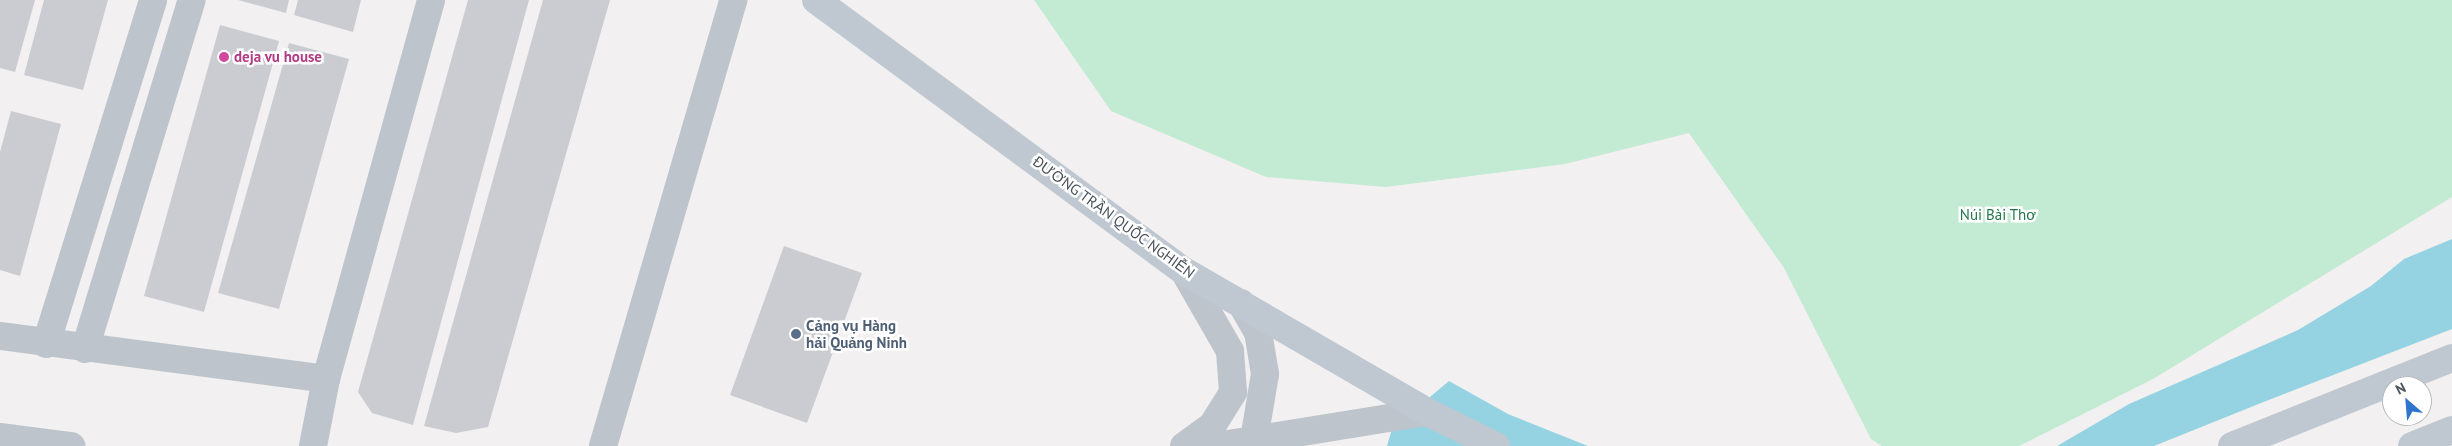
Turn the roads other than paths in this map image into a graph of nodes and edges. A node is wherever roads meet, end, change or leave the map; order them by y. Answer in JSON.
{"nodes":[{"id":1,"x":153,"y":0,"type":"edge"},
{"id":2,"x":192,"y":0,"type":"edge"},
{"id":3,"x":431,"y":0,"type":"edge"},
{"id":4,"x":734,"y":0,"type":"edge"},
{"id":5,"x":816,"y":0,"type":"edge"},
{"id":6,"x":1184,"y":271,"type":"junction"},
{"id":7,"x":1241,"y":303,"type":"junction"},
{"id":8,"x":0,"y":336,"type":"edge"},
{"id":9,"x":46,"y":344,"type":"junction"},
{"id":10,"x":85,"y":349,"type":"junction"},
{"id":11,"x":2452,"y":358,"type":"edge"},
{"id":12,"x":326,"y":379,"type":"junction"},
{"id":13,"x":1427,"y":412,"type":"junction"},
{"id":14,"x":2452,"y":430,"type":"edge"},
{"id":15,"x":0,"y":437,"type":"edge"},
{"id":16,"x":1255,"y":442,"type":"edge"},
{"id":17,"x":71,"y":446,"type":"edge"},
{"id":18,"x":313,"y":446,"type":"edge"},
{"id":19,"x":603,"y":446,"type":"edge"},
{"id":20,"x":1184,"y":446,"type":"edge"},
{"id":21,"x":1216,"y":446,"type":"edge"},
{"id":22,"x":1496,"y":446,"type":"edge"},
{"id":23,"x":2232,"y":446,"type":"edge"},
{"id":24,"x":2412,"y":446,"type":"edge"}],
"edges":[{"from":1,"to":9,"type":"street"},
{"from":2,"to":10,"type":"street"},
{"from":3,"to":12,"type":"street"},
{"from":4,"to":19,"type":"street"},
{"from":5,"to":6,"type":"main road","name":"ĐƯỜNG TRẦN QUỐC NGHIỄN"},
{"from":6,"to":7,"type":"main road","name":"ĐƯỜNG TRẦN QUỐC NGHIỄN"},
{"from":6,"to":20,"type":"street"},
{"from":7,"to":13,"type":"main road","name":"ĐƯỜNG TRẦN QUỐC NGHIỄN"},
{"from":7,"to":16,"type":"street"},
{"from":8,"to":9,"type":"street"},
{"from":9,"to":10,"type":"street"},
{"from":10,"to":12,"type":"street"},
{"from":11,"to":23,"type":"main road"},
{"from":12,"to":18,"type":"street"},
{"from":13,"to":16,"type":"street"},
{"from":13,"to":22,"type":"main road","name":"ĐƯỜNG TRẦN QUỐC NGHIỄN"},
{"from":14,"to":24,"type":"main road"},
{"from":15,"to":17,"type":"street"},
{"from":16,"to":21,"type":"street"}]}
